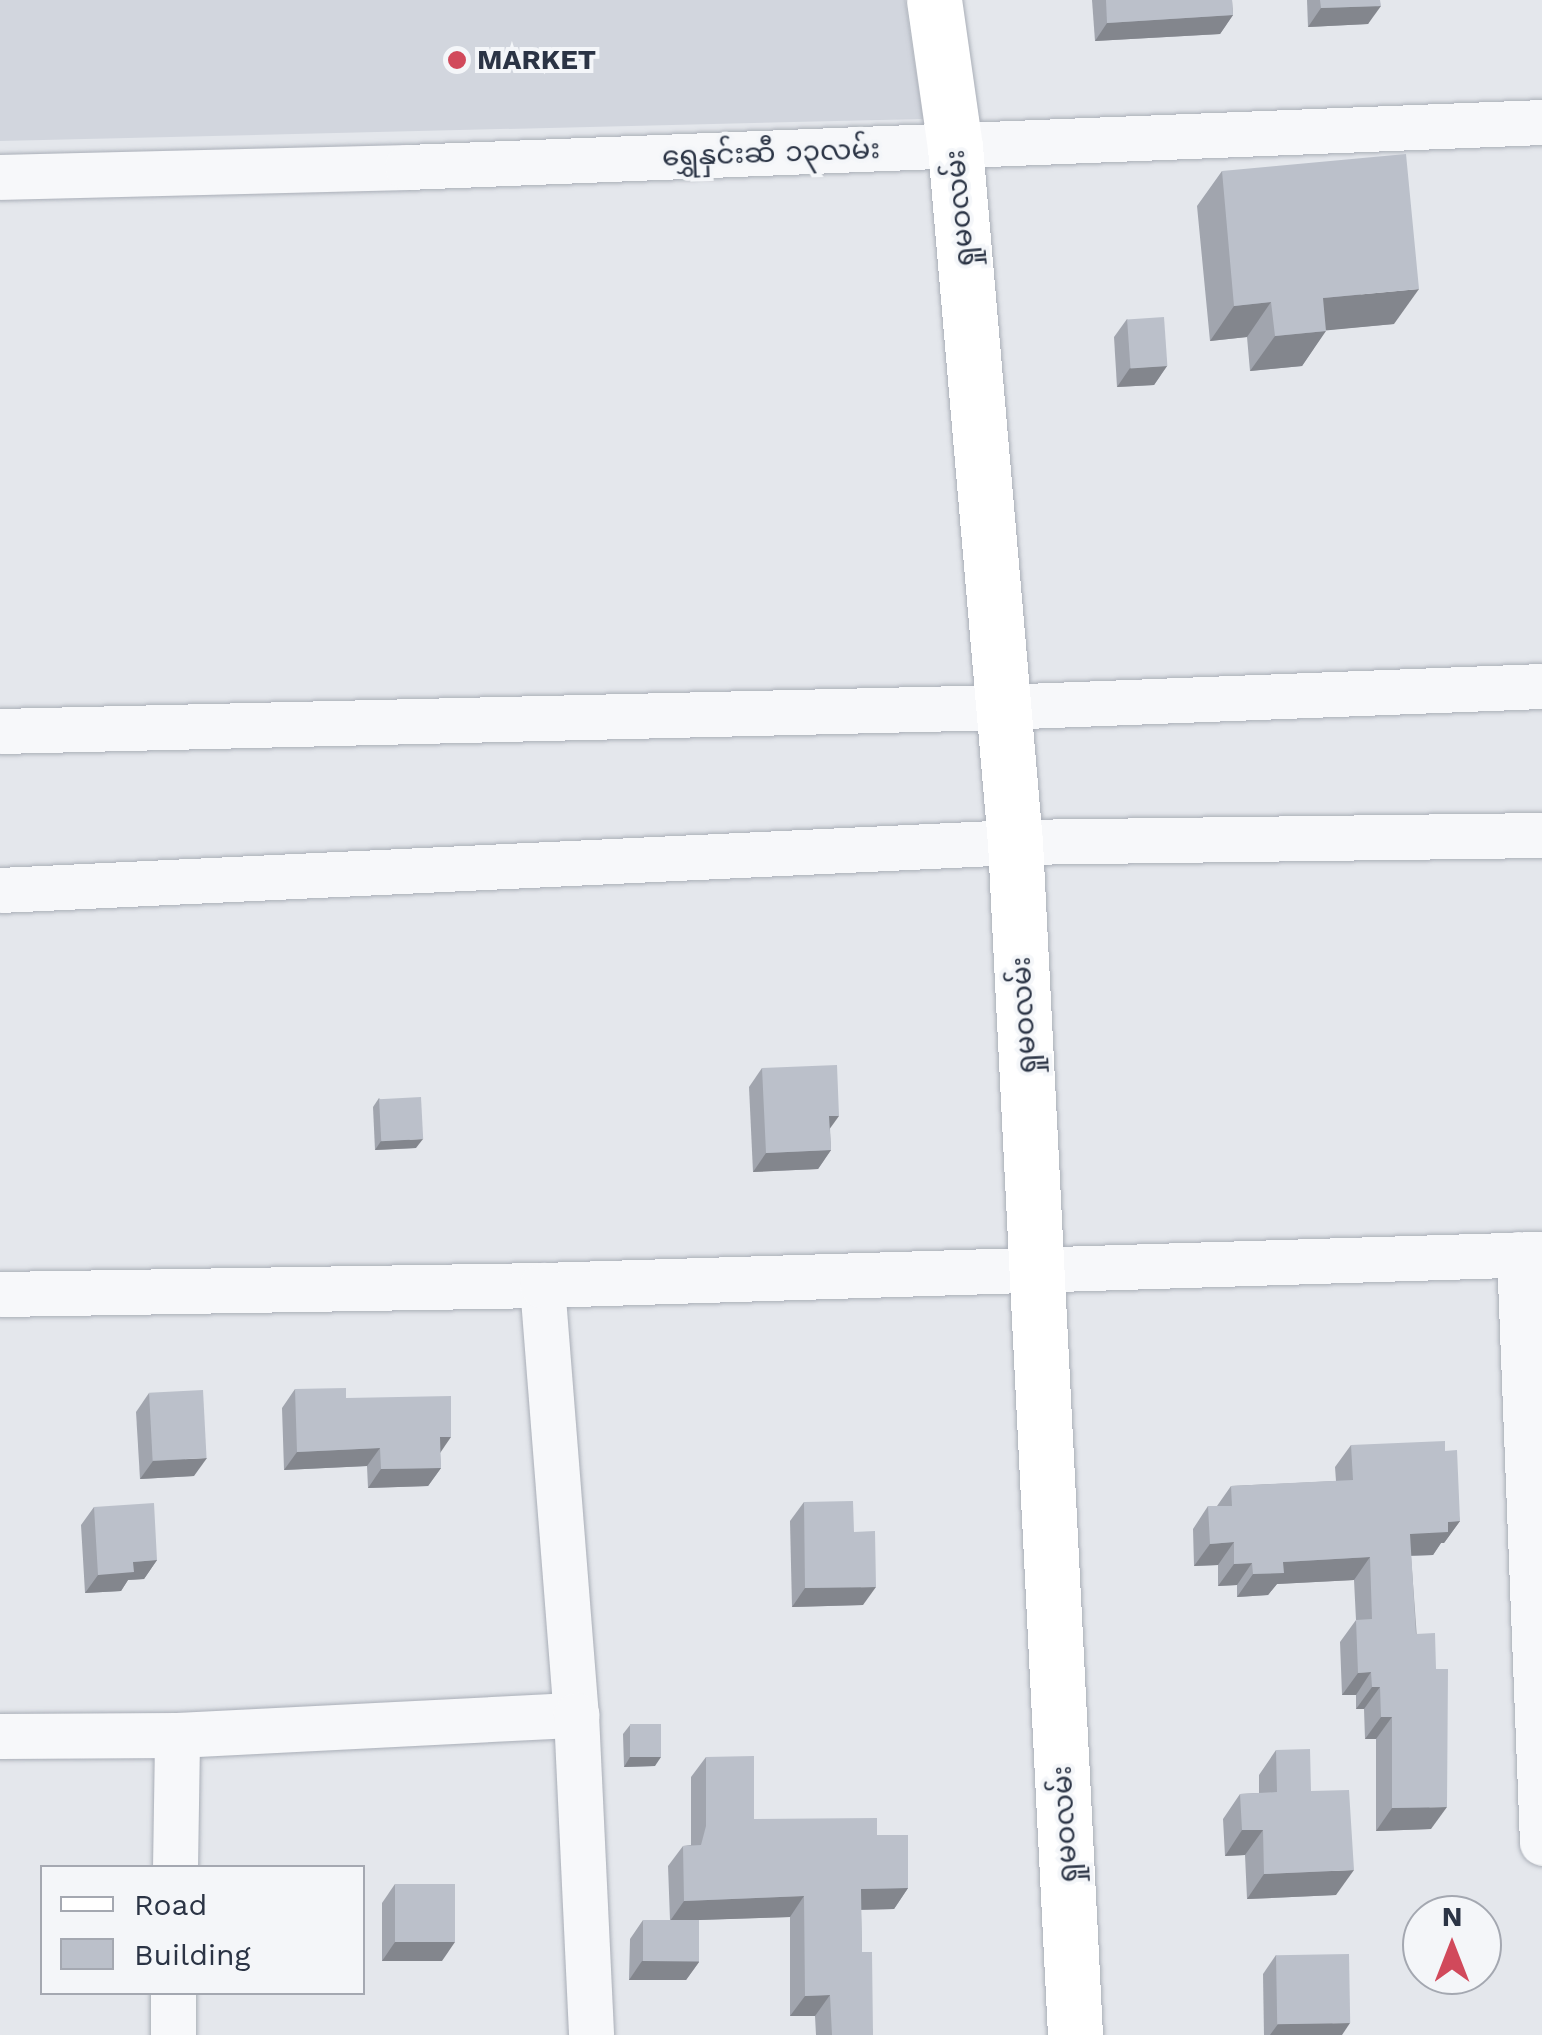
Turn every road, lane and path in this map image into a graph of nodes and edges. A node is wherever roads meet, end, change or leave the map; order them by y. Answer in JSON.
{"nodes":[{"id":1,"x":934,"y":0,"type":"edge"},
{"id":2,"x":1542,"y":122,"type":"edge"},
{"id":3,"x":956,"y":146,"type":"junction"},
{"id":4,"x":0,"y":176,"type":"edge"},
{"id":5,"x":1542,"y":686,"type":"edge"},
{"id":6,"x":1000,"y":707,"type":"junction"},
{"id":7,"x":0,"y":731,"type":"edge"},
{"id":8,"x":1542,"y":836,"type":"edge"},
{"id":9,"x":1015,"y":842,"type":"junction"},
{"id":10,"x":0,"y":890,"type":"edge"},
{"id":11,"x":1530,"y":1254,"type":"edge"},
{"id":12,"x":1038,"y":1268,"type":"junction"},
{"id":13,"x":542,"y":1285,"type":"junction"},
{"id":14,"x":0,"y":1294,"type":"edge"},
{"id":15,"x":1537,"y":1650,"type":"edge"},
{"id":16,"x":576,"y":1715,"type":"junction"},
{"id":17,"x":177,"y":1735,"type":"junction"},
{"id":18,"x":0,"y":1736,"type":"edge"},
{"id":19,"x":1542,"y":1843,"type":"edge"},
{"id":20,"x":175,"y":1865,"type":"edge"},
{"id":21,"x":174,"y":1995,"type":"edge"},
{"id":22,"x":173,"y":2035,"type":"edge"},
{"id":23,"x":591,"y":2035,"type":"edge"},
{"id":24,"x":1076,"y":2035,"type":"edge"}],
"edges":[{"from":1,"to":3,"type":"street","name":"ရှုမဝလမ်း"},
{"from":2,"to":3,"type":"street","name":"ရွှေနှင်းဆီ ၁၃လမ်း"},
{"from":3,"to":4,"type":"street","name":"ရွှေနှင်းဆီ ၁၃လမ်း"},
{"from":3,"to":6,"type":"street","name":"ရှုမဝလမ်း"},
{"from":5,"to":6,"type":"street"},
{"from":6,"to":7,"type":"street"},
{"from":6,"to":9,"type":"street","name":"ရှုမဝလမ်း"},
{"from":8,"to":9,"type":"street"},
{"from":9,"to":10,"type":"street"},
{"from":9,"to":12,"type":"street","name":"ရှုမဝလမ်း"},
{"from":11,"to":12,"type":"street"},
{"from":11,"to":15,"type":"street"},
{"from":12,"to":13,"type":"street"},
{"from":12,"to":24,"type":"street","name":"ရှုမဝလမ်း"},
{"from":13,"to":14,"type":"street"},
{"from":13,"to":16,"type":"street"},
{"from":15,"to":19,"type":"street"},
{"from":16,"to":17,"type":"street"},
{"from":16,"to":23,"type":"street"},
{"from":17,"to":18,"type":"street"},
{"from":17,"to":20,"type":"street"},
{"from":21,"to":22,"type":"street"}]}
